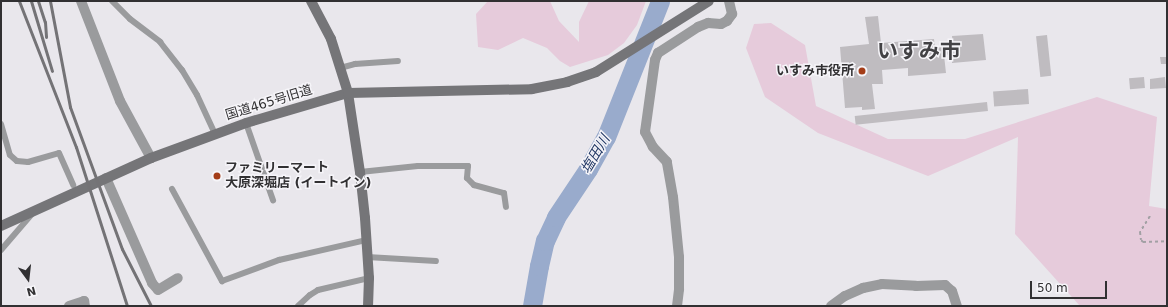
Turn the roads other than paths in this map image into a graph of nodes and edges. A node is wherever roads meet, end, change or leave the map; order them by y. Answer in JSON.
{"nodes":[{"id":1,"x":112,"y":1,"type":"edge"},
{"id":2,"x":311,"y":1,"type":"edge"},
{"id":3,"x":709,"y":1,"type":"edge"},
{"id":4,"x":729,"y":1,"type":"edge"},
{"id":5,"x":83,"y":2,"type":"edge"},
{"id":6,"x":398,"y":61,"type":"dead end"},
{"id":7,"x":340,"y":68,"type":"junction"},
{"id":8,"x":348,"y":93,"type":"junction"},
{"id":9,"x":246,"y":123,"type":"junction"},
{"id":10,"x":1,"y":125,"type":"edge"},
{"id":11,"x":215,"y":134,"type":"junction"},
{"id":12,"x":151,"y":158,"type":"junction"},
{"id":13,"x":360,"y":172,"type":"junction"},
{"id":14,"x":106,"y":178,"type":"junction"},
{"id":15,"x":73,"y":185,"type":"dead end"},
{"id":16,"x":172,"y":189,"type":"dead end"},
{"id":17,"x":273,"y":200,"type":"dead end"},
{"id":18,"x":506,"y":207,"type":"dead end"},
{"id":19,"x":34,"y":211,"type":"junction"},
{"id":20,"x":1,"y":226,"type":"edge"},
{"id":21,"x":366,"y":240,"type":"junction"},
{"id":22,"x":1,"y":250,"type":"edge"},
{"id":23,"x":367,"y":257,"type":"junction"},
{"id":24,"x":436,"y":262,"type":"dead end"},
{"id":25,"x":178,"y":278,"type":"dead end"},
{"id":26,"x":368,"y":278,"type":"junction"},
{"id":27,"x":69,"y":306,"type":"edge"},
{"id":28,"x":85,"y":306,"type":"edge"},
{"id":29,"x":298,"y":306,"type":"edge"},
{"id":30,"x":368,"y":306,"type":"edge"},
{"id":31,"x":677,"y":306,"type":"edge"},
{"id":32,"x":831,"y":306,"type":"edge"},
{"id":33,"x":957,"y":306,"type":"edge"}],
"edges":[{"from":1,"to":11,"type":"lane"},
{"from":2,"to":7,"type":"street"},
{"from":3,"to":8,"type":"street","name":"国道465号旧道"},
{"from":4,"to":31,"type":"street"},
{"from":5,"to":12,"type":"street"},
{"from":6,"to":7,"type":"lane"},
{"from":7,"to":8,"type":"street"},
{"from":8,"to":9,"type":"street","name":"国道465号旧道"},
{"from":8,"to":13,"type":"street"},
{"from":9,"to":11,"type":"street","name":"国道465号旧道"},
{"from":9,"to":17,"type":"lane"},
{"from":10,"to":15,"type":"lane"},
{"from":11,"to":12,"type":"street","name":"国道465号旧道"},
{"from":12,"to":14,"type":"street","name":"国道465号旧道"},
{"from":13,"to":18,"type":"lane"},
{"from":13,"to":21,"type":"street"},
{"from":14,"to":19,"type":"street","name":"国道465号旧道"},
{"from":14,"to":25,"type":"street"},
{"from":16,"to":21,"type":"lane"},
{"from":19,"to":20,"type":"street","name":"国道465号旧道"},
{"from":19,"to":22,"type":"lane"},
{"from":21,"to":23,"type":"street"},
{"from":23,"to":24,"type":"lane"},
{"from":23,"to":26,"type":"street"},
{"from":26,"to":29,"type":"lane"},
{"from":26,"to":30,"type":"street"},
{"from":27,"to":28,"type":"street"},
{"from":32,"to":33,"type":"street"}]}
